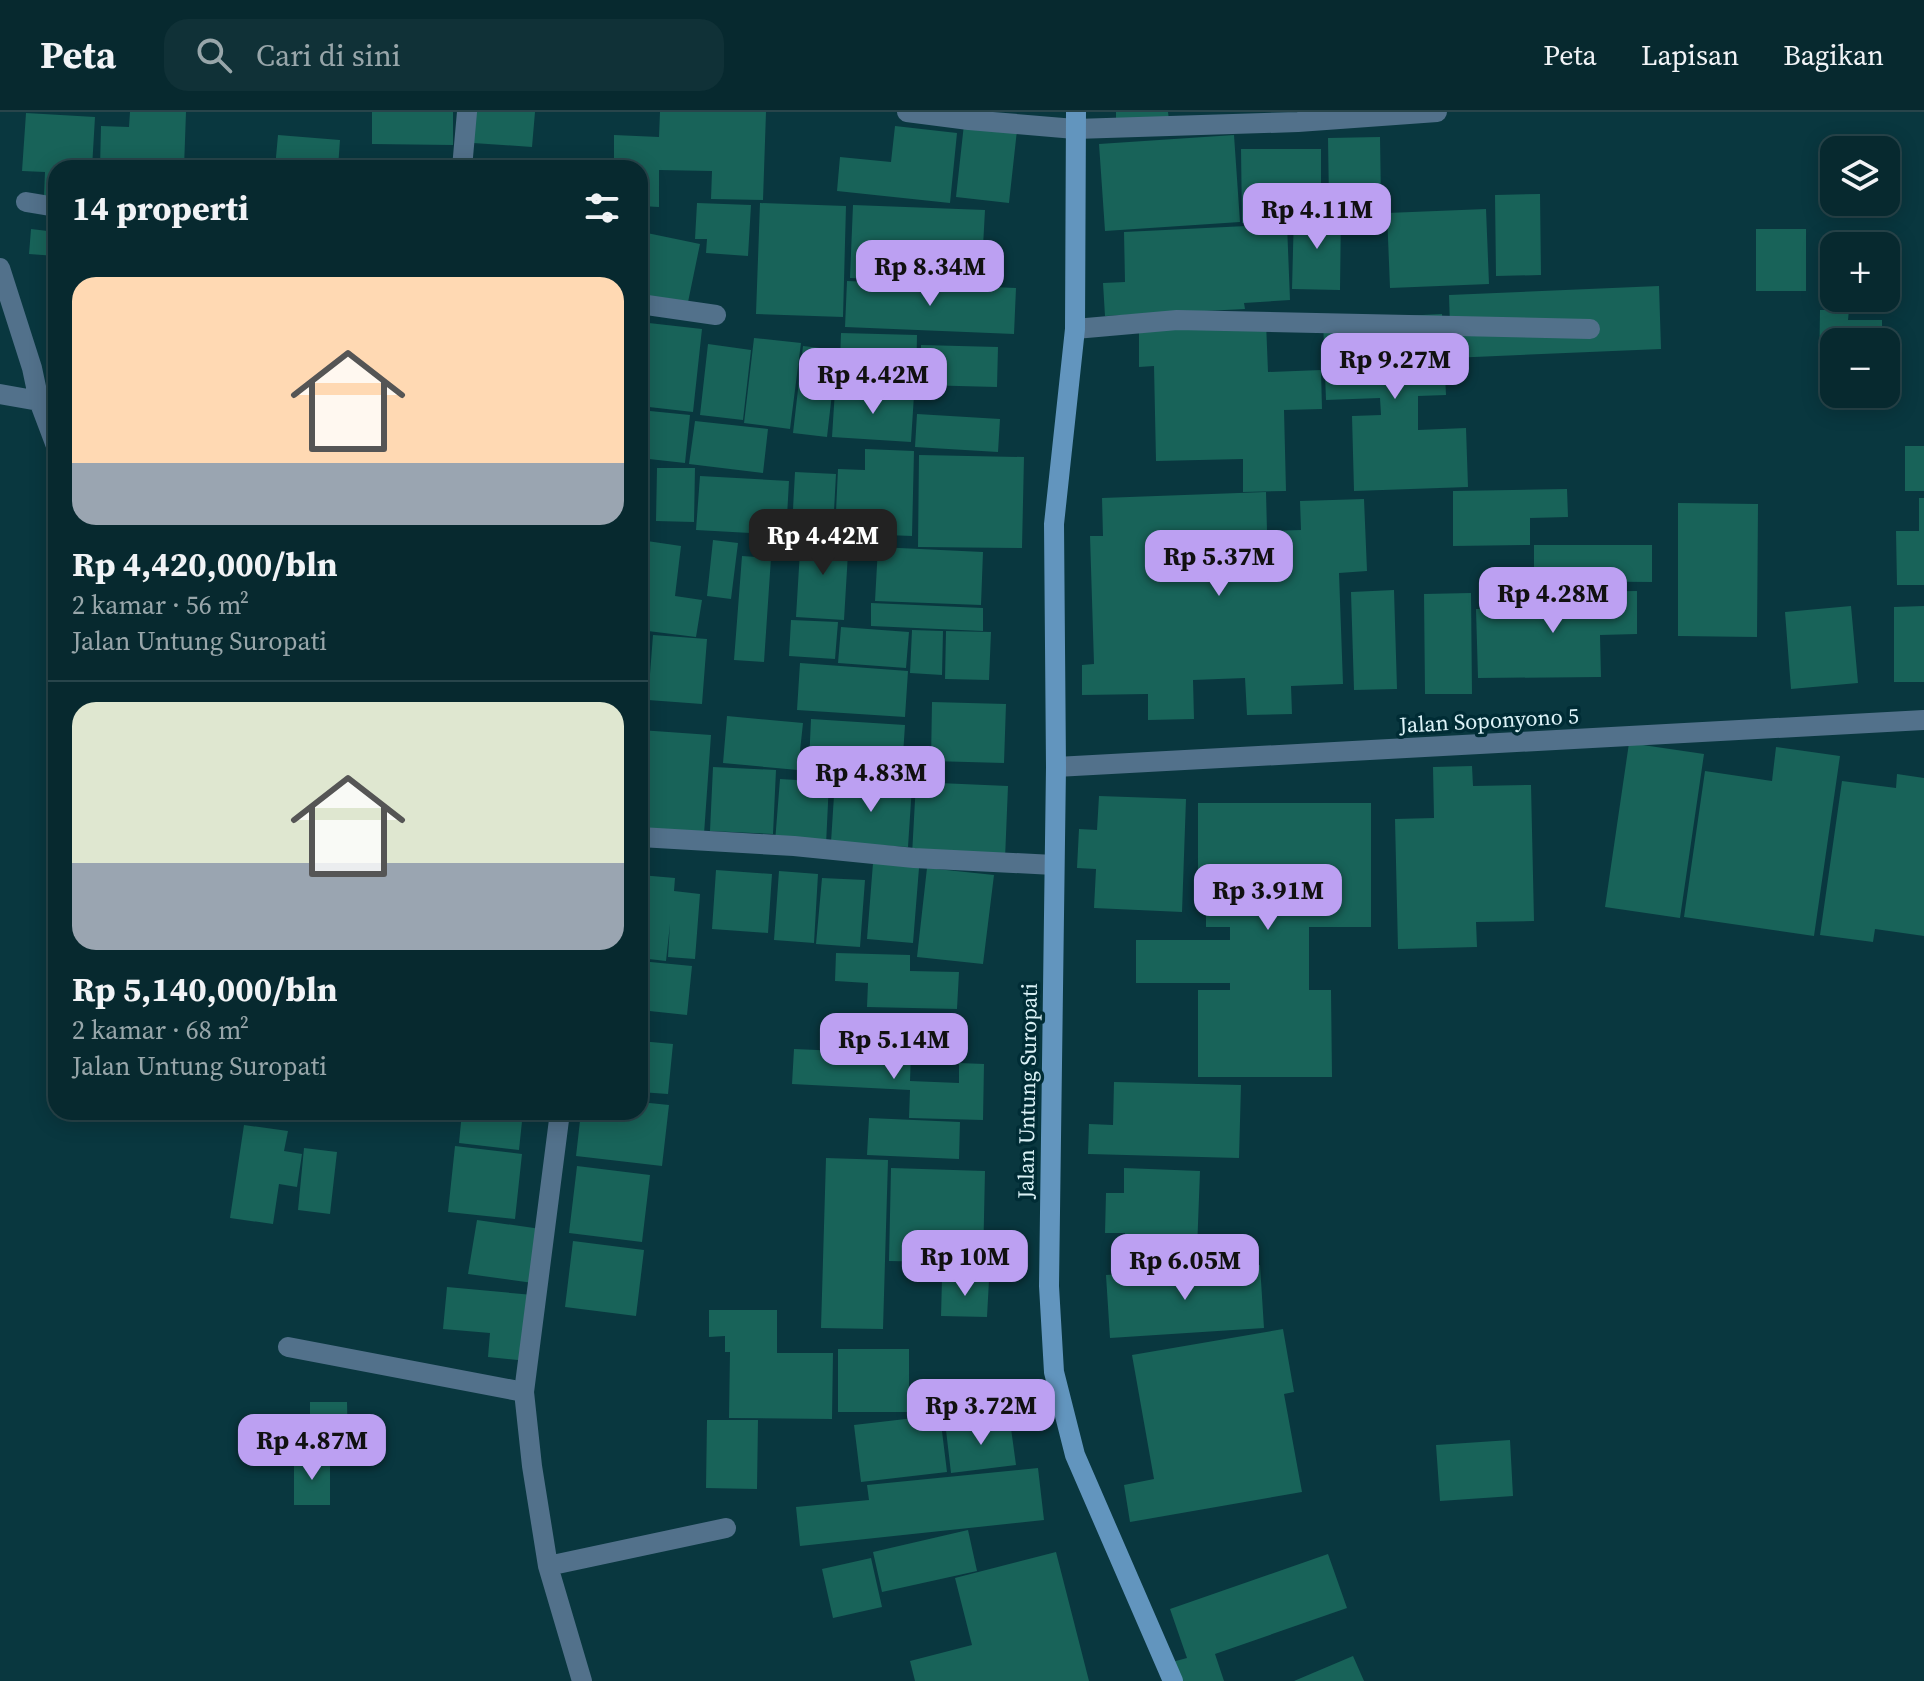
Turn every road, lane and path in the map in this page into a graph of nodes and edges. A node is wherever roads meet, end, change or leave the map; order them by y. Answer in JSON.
{"nodes":[{"id":1,"x":467,"y":112,"type":"edge"},
{"id":2,"x":907,"y":112,"type":"edge"},
{"id":3,"x":1437,"y":112,"type":"edge"},
{"id":4,"x":1076,"y":120,"type":"edge"},
{"id":5,"x":463,"y":160,"type":"edge"},
{"id":6,"x":26,"y":202,"type":"dead end"},
{"id":7,"x":48,"y":206,"type":"edge"},
{"id":8,"x":0,"y":268,"type":"edge"},
{"id":9,"x":648,"y":305,"type":"edge"},
{"id":10,"x":716,"y":315,"type":"dead end"},
{"id":11,"x":1075,"y":329,"type":"junction"},
{"id":12,"x":1590,"y":329,"type":"dead end"},
{"id":13,"x":0,"y":394,"type":"edge"},
{"id":14,"x":48,"y":403,"type":"edge"},
{"id":15,"x":1924,"y":720,"type":"edge"},
{"id":16,"x":1056,"y":767,"type":"junction"},
{"id":17,"x":648,"y":837,"type":"edge"},
{"id":18,"x":1054,"y":865,"type":"junction"},
{"id":19,"x":559,"y":1120,"type":"edge"},
{"id":20,"x":288,"y":1347,"type":"dead end"},
{"id":21,"x":524,"y":1392,"type":"junction"},
{"id":22,"x":726,"y":1528,"type":"dead end"},
{"id":23,"x":548,"y":1566,"type":"junction"},
{"id":24,"x":582,"y":1681,"type":"edge"},
{"id":25,"x":1173,"y":1681,"type":"edge"}],
"edges":[{"from":1,"to":5,"type":"street"},
{"from":2,"to":4,"type":"street"},
{"from":3,"to":4,"type":"street"},
{"from":4,"to":11,"type":"main road","name":"Jalan Untung Suropati"},
{"from":6,"to":7,"type":"street"},
{"from":8,"to":14,"type":"street"},
{"from":9,"to":10,"type":"street"},
{"from":11,"to":12,"type":"street"},
{"from":11,"to":16,"type":"main road","name":"Jalan Untung Suropati"},
{"from":13,"to":14,"type":"street"},
{"from":15,"to":16,"type":"street","name":"Jalan Soponyono 5"},
{"from":16,"to":18,"type":"main road","name":"Jalan Untung Suropati"},
{"from":17,"to":18,"type":"street"},
{"from":18,"to":25,"type":"main road","name":"Jalan Untung Suropati"},
{"from":19,"to":21,"type":"street"},
{"from":20,"to":21,"type":"street"},
{"from":21,"to":23,"type":"street"},
{"from":22,"to":23,"type":"street"},
{"from":23,"to":24,"type":"street"}]}
